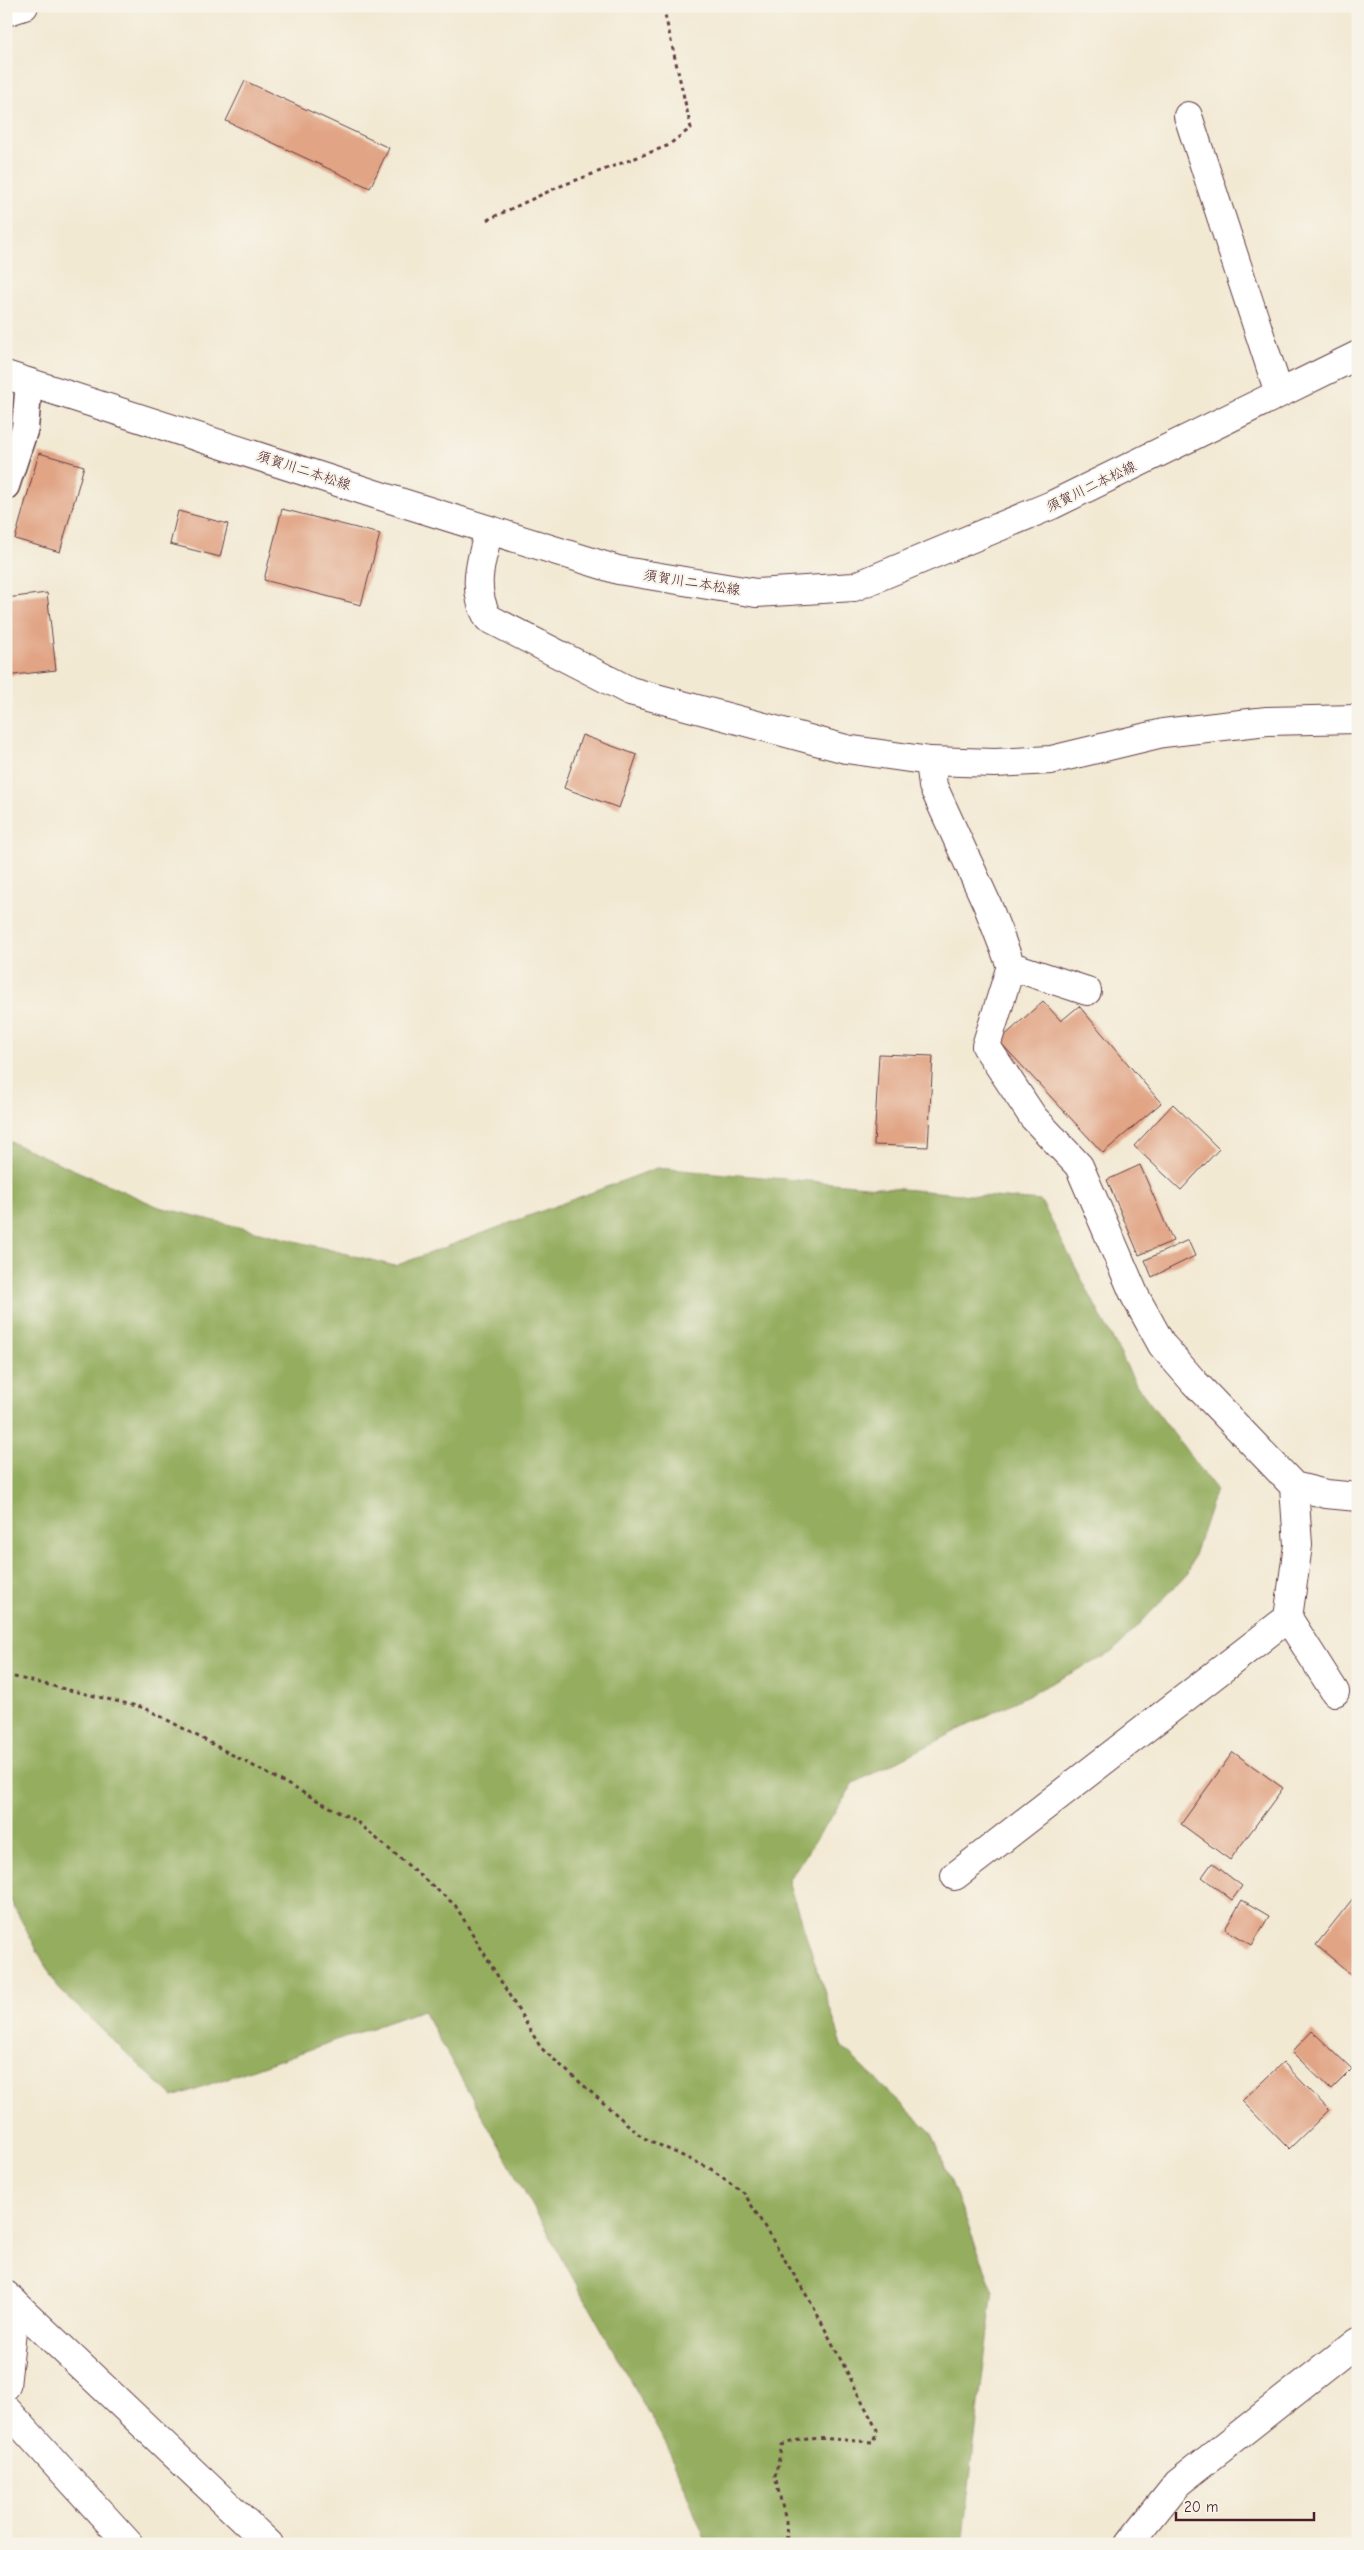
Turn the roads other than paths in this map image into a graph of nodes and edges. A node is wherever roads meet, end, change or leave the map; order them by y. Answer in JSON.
{"nodes":[{"id":1,"x":24,"y":6,"type":"edge"},
{"id":2,"x":6,"y":12,"type":"edge"},
{"id":3,"x":1188,"y":116,"type":"dead end"},
{"id":4,"x":1358,"y":355,"type":"edge"},
{"id":5,"x":18,"y":379,"type":"edge"},
{"id":6,"x":1279,"y":393,"type":"junction"},
{"id":7,"x":6,"y":486,"type":"edge"},
{"id":8,"x":488,"y":530,"type":"junction"},
{"id":9,"x":1358,"y":719,"type":"edge"},
{"id":10,"x":930,"y":761,"type":"junction"},
{"id":11,"x":1011,"y":966,"type":"junction"},
{"id":12,"x":1087,"y":991,"type":"dead end"},
{"id":13,"x":1294,"y":1486,"type":"junction"},
{"id":14,"x":1358,"y":1497,"type":"edge"},
{"id":15,"x":1288,"y":1618,"type":"junction"},
{"id":16,"x":1335,"y":1692,"type":"dead end"},
{"id":17,"x":955,"y":1876,"type":"dead end"},
{"id":18,"x":10,"y":2299,"type":"edge"},
{"id":19,"x":1358,"y":2341,"type":"edge"},
{"id":20,"x":6,"y":2386,"type":"edge"},
{"id":21,"x":6,"y":2409,"type":"edge"},
{"id":22,"x":129,"y":2544,"type":"edge"},
{"id":23,"x":269,"y":2544,"type":"edge"},
{"id":24,"x":1129,"y":2544,"type":"edge"}],
"edges":[{"from":1,"to":2,"type":"street"},
{"from":3,"to":6,"type":"street"},
{"from":4,"to":6,"type":"street","name":"須賀川二本松線"},
{"from":5,"to":7,"type":"lane"},
{"from":5,"to":8,"type":"street","name":"須賀川二本松線"},
{"from":6,"to":8,"type":"street","name":"須賀川二本松線"},
{"from":8,"to":10,"type":"street"},
{"from":9,"to":10,"type":"street"},
{"from":10,"to":11,"type":"street"},
{"from":11,"to":12,"type":"street"},
{"from":11,"to":13,"type":"street"},
{"from":13,"to":14,"type":"street"},
{"from":13,"to":15,"type":"street"},
{"from":15,"to":16,"type":"street"},
{"from":15,"to":17,"type":"street"},
{"from":18,"to":20,"type":"street"},
{"from":18,"to":23,"type":"street"},
{"from":19,"to":24,"type":"street"},
{"from":21,"to":22,"type":"street"}]}
